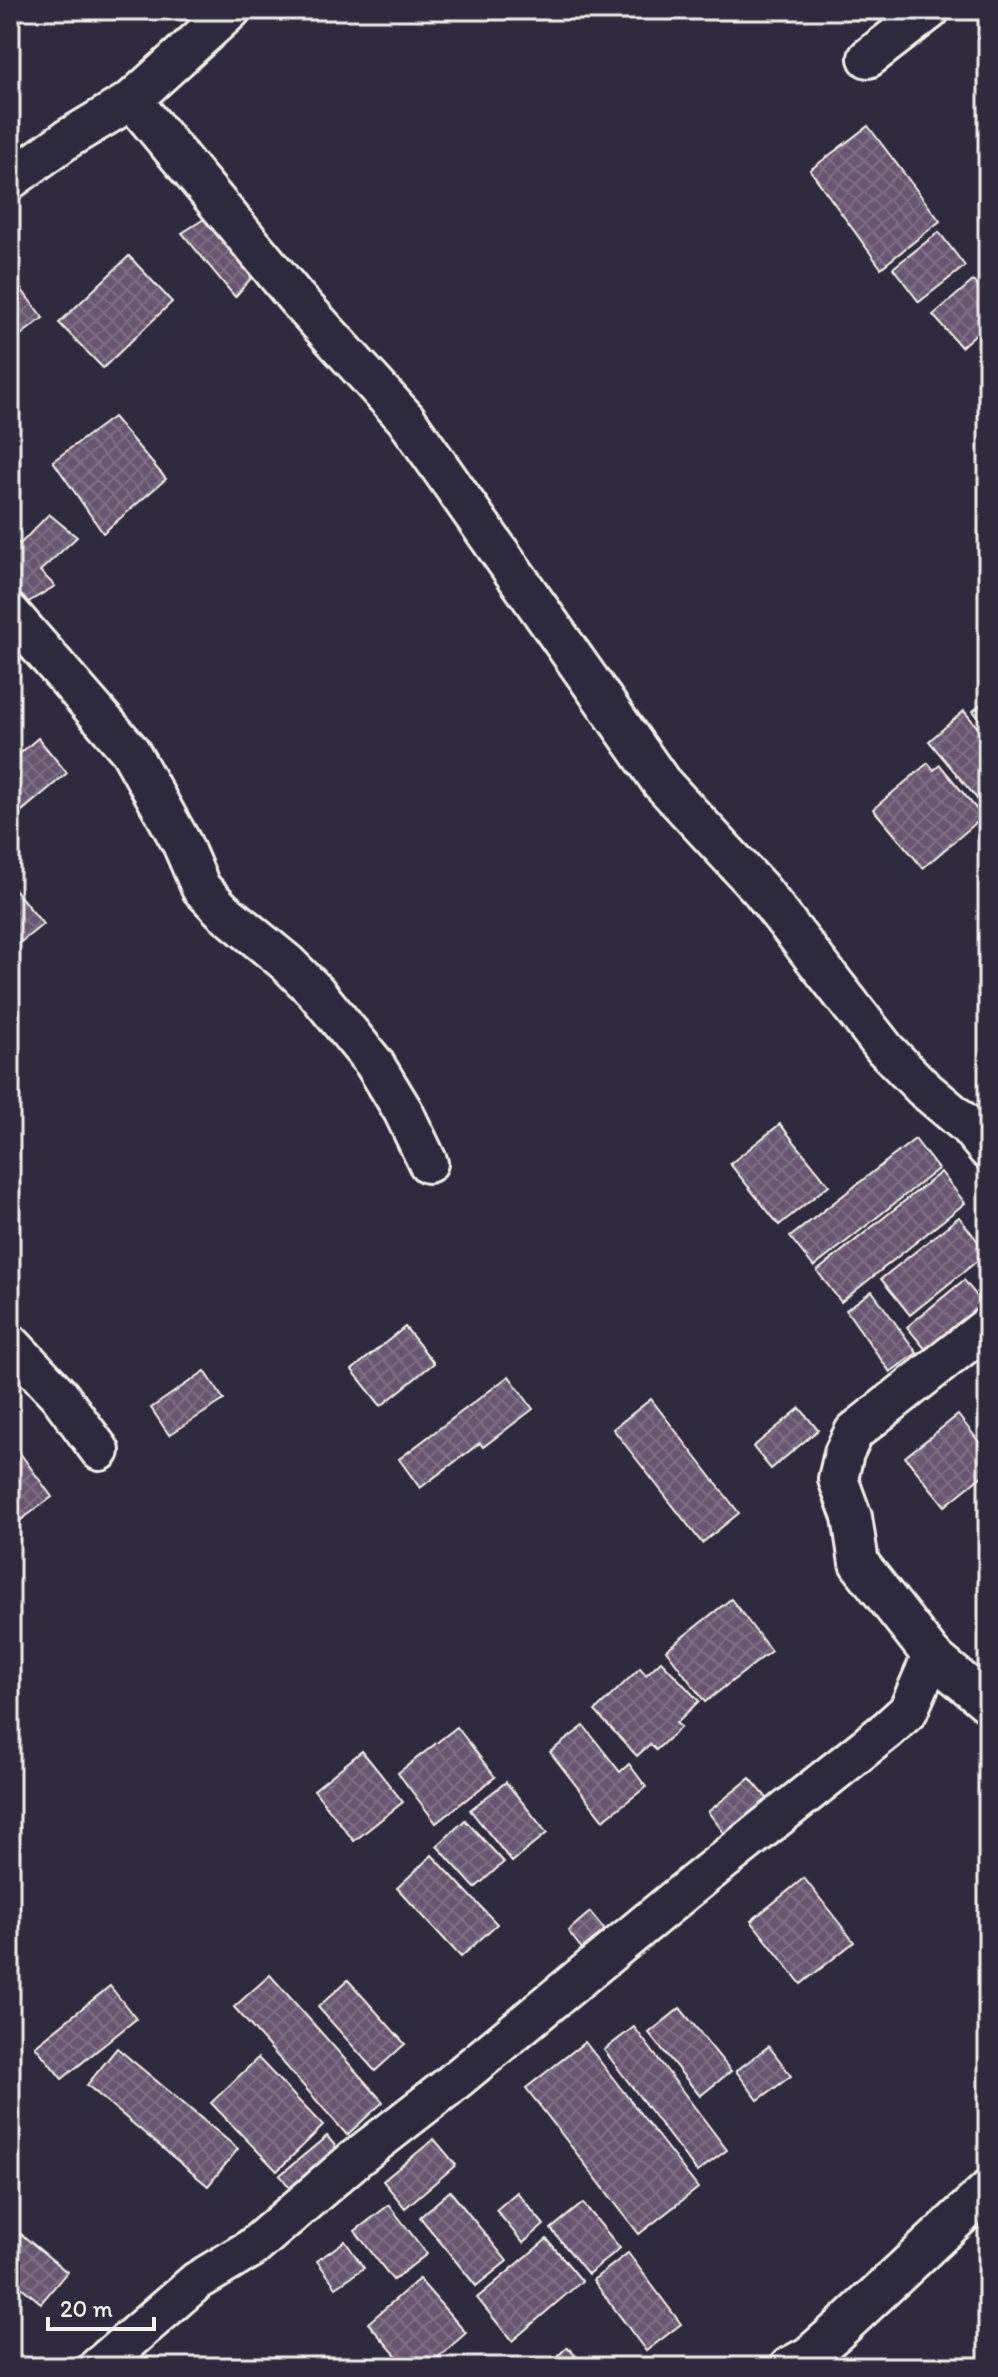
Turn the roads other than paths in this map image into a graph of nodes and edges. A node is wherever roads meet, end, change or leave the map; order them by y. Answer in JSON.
{"nodes":[{"id":1,"x":231,"y":10,"type":"edge"},
{"id":2,"x":930,"y":10,"type":"edge"},
{"id":3,"x":868,"y":58,"type":"dead end"},
{"id":4,"x":132,"y":100,"type":"junction"},
{"id":5,"x":10,"y":180,"type":"edge"},
{"id":6,"x":10,"y":613,"type":"edge"},
{"id":7,"x":981,"y":1128,"type":"edge"},
{"id":8,"x":428,"y":1163,"type":"dead end"},
{"id":9,"x":988,"y":1326,"type":"edge"},
{"id":10,"x":10,"y":1343,"type":"edge"},
{"id":11,"x":100,"y":1451,"type":"dead end"},
{"id":12,"x":932,"y":1656,"type":"junction"},
{"id":13,"x":988,"y":1703,"type":"edge"},
{"id":14,"x":988,"y":2190,"type":"edge"},
{"id":15,"x":98,"y":2367,"type":"edge"},
{"id":16,"x":789,"y":2367,"type":"edge"}],
"edges":[{"from":1,"to":4,"type":"street"},
{"from":2,"to":3,"type":"street"},
{"from":4,"to":5,"type":"street"},
{"from":4,"to":7,"type":"street"},
{"from":6,"to":8,"type":"street"},
{"from":9,"to":12,"type":"street"},
{"from":10,"to":11,"type":"street"},
{"from":12,"to":13,"type":"street"},
{"from":12,"to":15,"type":"street"},
{"from":14,"to":16,"type":"street"}]}
